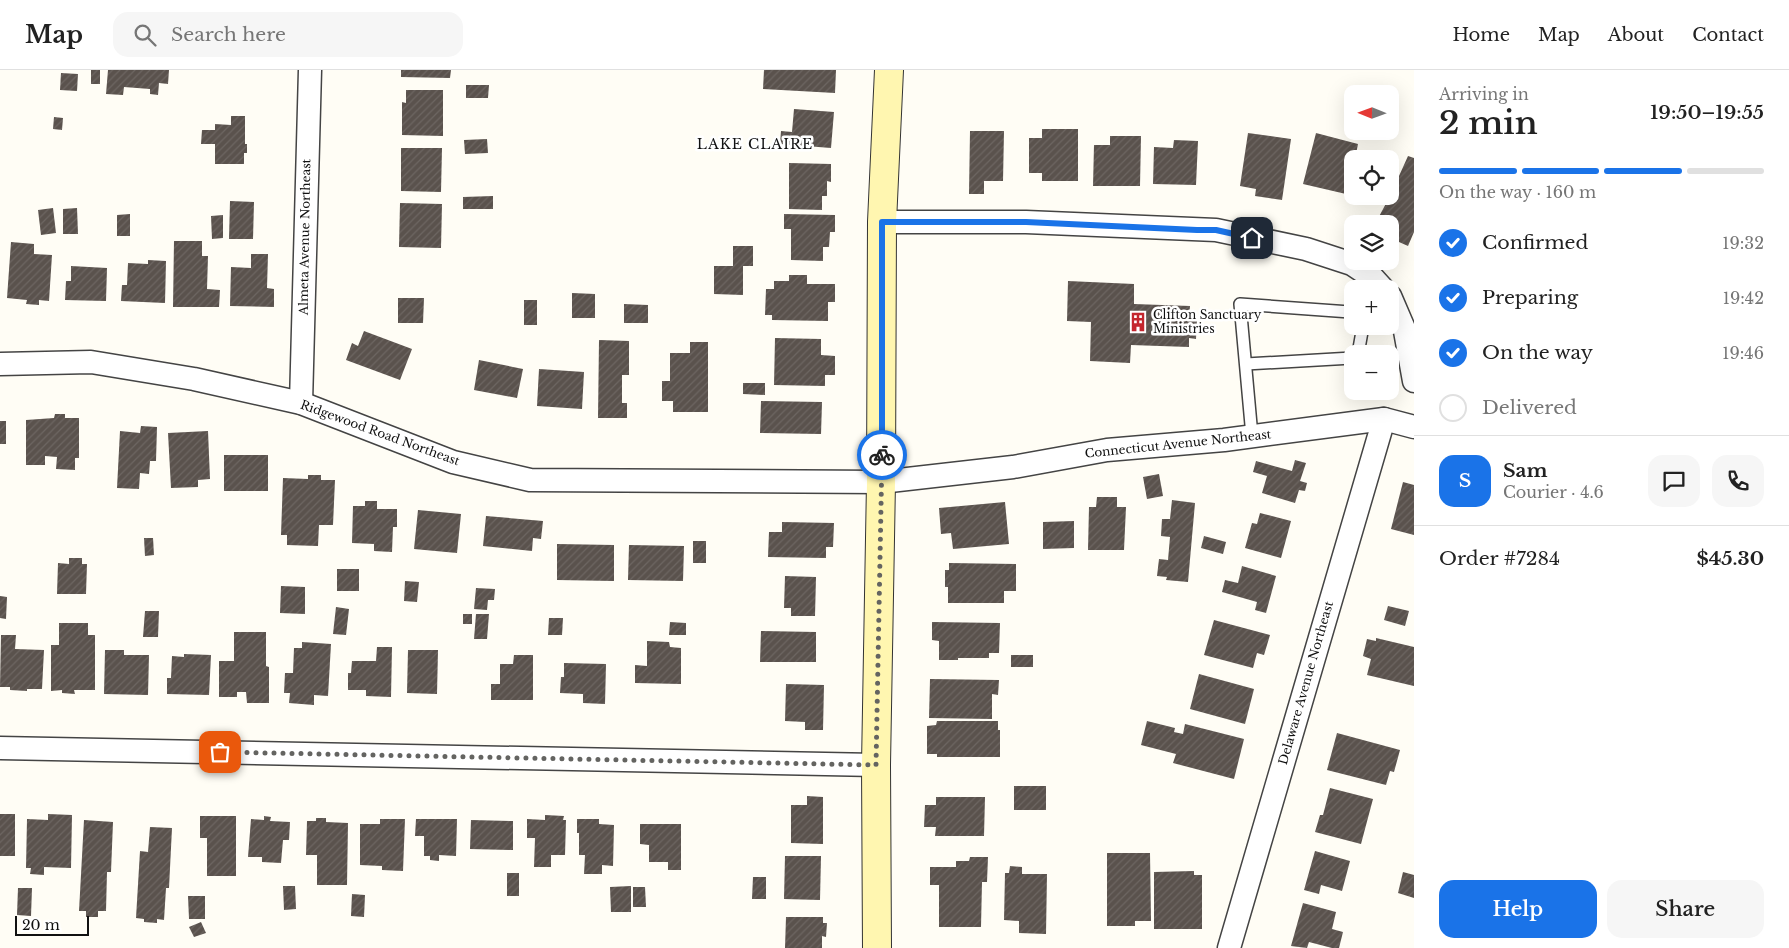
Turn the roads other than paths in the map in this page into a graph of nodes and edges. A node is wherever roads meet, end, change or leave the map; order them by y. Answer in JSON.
{"nodes":[{"id":1,"x":310,"y":70,"type":"edge"},
{"id":2,"x":889,"y":70,"type":"edge"},
{"id":3,"x":882,"y":222,"type":"junction"},
{"id":4,"x":1375,"y":280,"type":"edge"},
{"id":5,"x":1344,"y":312,"type":"edge"},
{"id":6,"x":1399,"y":317,"type":"edge"},
{"id":7,"x":1344,"y":358,"type":"edge"},
{"id":8,"x":0,"y":364,"type":"edge"},
{"id":9,"x":1246,"y":364,"type":"junction"},
{"id":10,"x":1414,"y":380,"type":"edge"},
{"id":11,"x":301,"y":403,"type":"junction"},
{"id":12,"x":1384,"y":419,"type":"junction"},
{"id":13,"x":1414,"y":427,"type":"edge"},
{"id":14,"x":1252,"y":436,"type":"junction"},
{"id":15,"x":881,"y":482,"type":"junction"},
{"id":16,"x":0,"y":748,"type":"edge"},
{"id":17,"x":876,"y":765,"type":"junction"},
{"id":18,"x":877,"y":948,"type":"edge"},
{"id":19,"x":1229,"y":948,"type":"edge"}],
"edges":[{"from":1,"to":11,"type":"street","name":"Almeta Avenue Northeast"},
{"from":2,"to":3,"type":"street"},
{"from":3,"to":4,"type":"street"},
{"from":3,"to":15,"type":"street"},
{"from":5,"to":9,"type":"lane"},
{"from":6,"to":10,"type":"street"},
{"from":7,"to":9,"type":"lane"},
{"from":8,"to":11,"type":"street","name":"Ridgewood Road Northeast"},
{"from":9,"to":14,"type":"lane"},
{"from":11,"to":15,"type":"street","name":"Ridgewood Road Northeast"},
{"from":12,"to":13,"type":"street","name":"Connecticut Avenue Northeast"},
{"from":12,"to":14,"type":"street","name":"Connecticut Avenue Northeast"},
{"from":12,"to":19,"type":"street","name":"Delaware Avenue Northeast"},
{"from":14,"to":15,"type":"street","name":"Connecticut Avenue Northeast"},
{"from":15,"to":17,"type":"street"},
{"from":16,"to":17,"type":"street"},
{"from":17,"to":18,"type":"street"}]}
